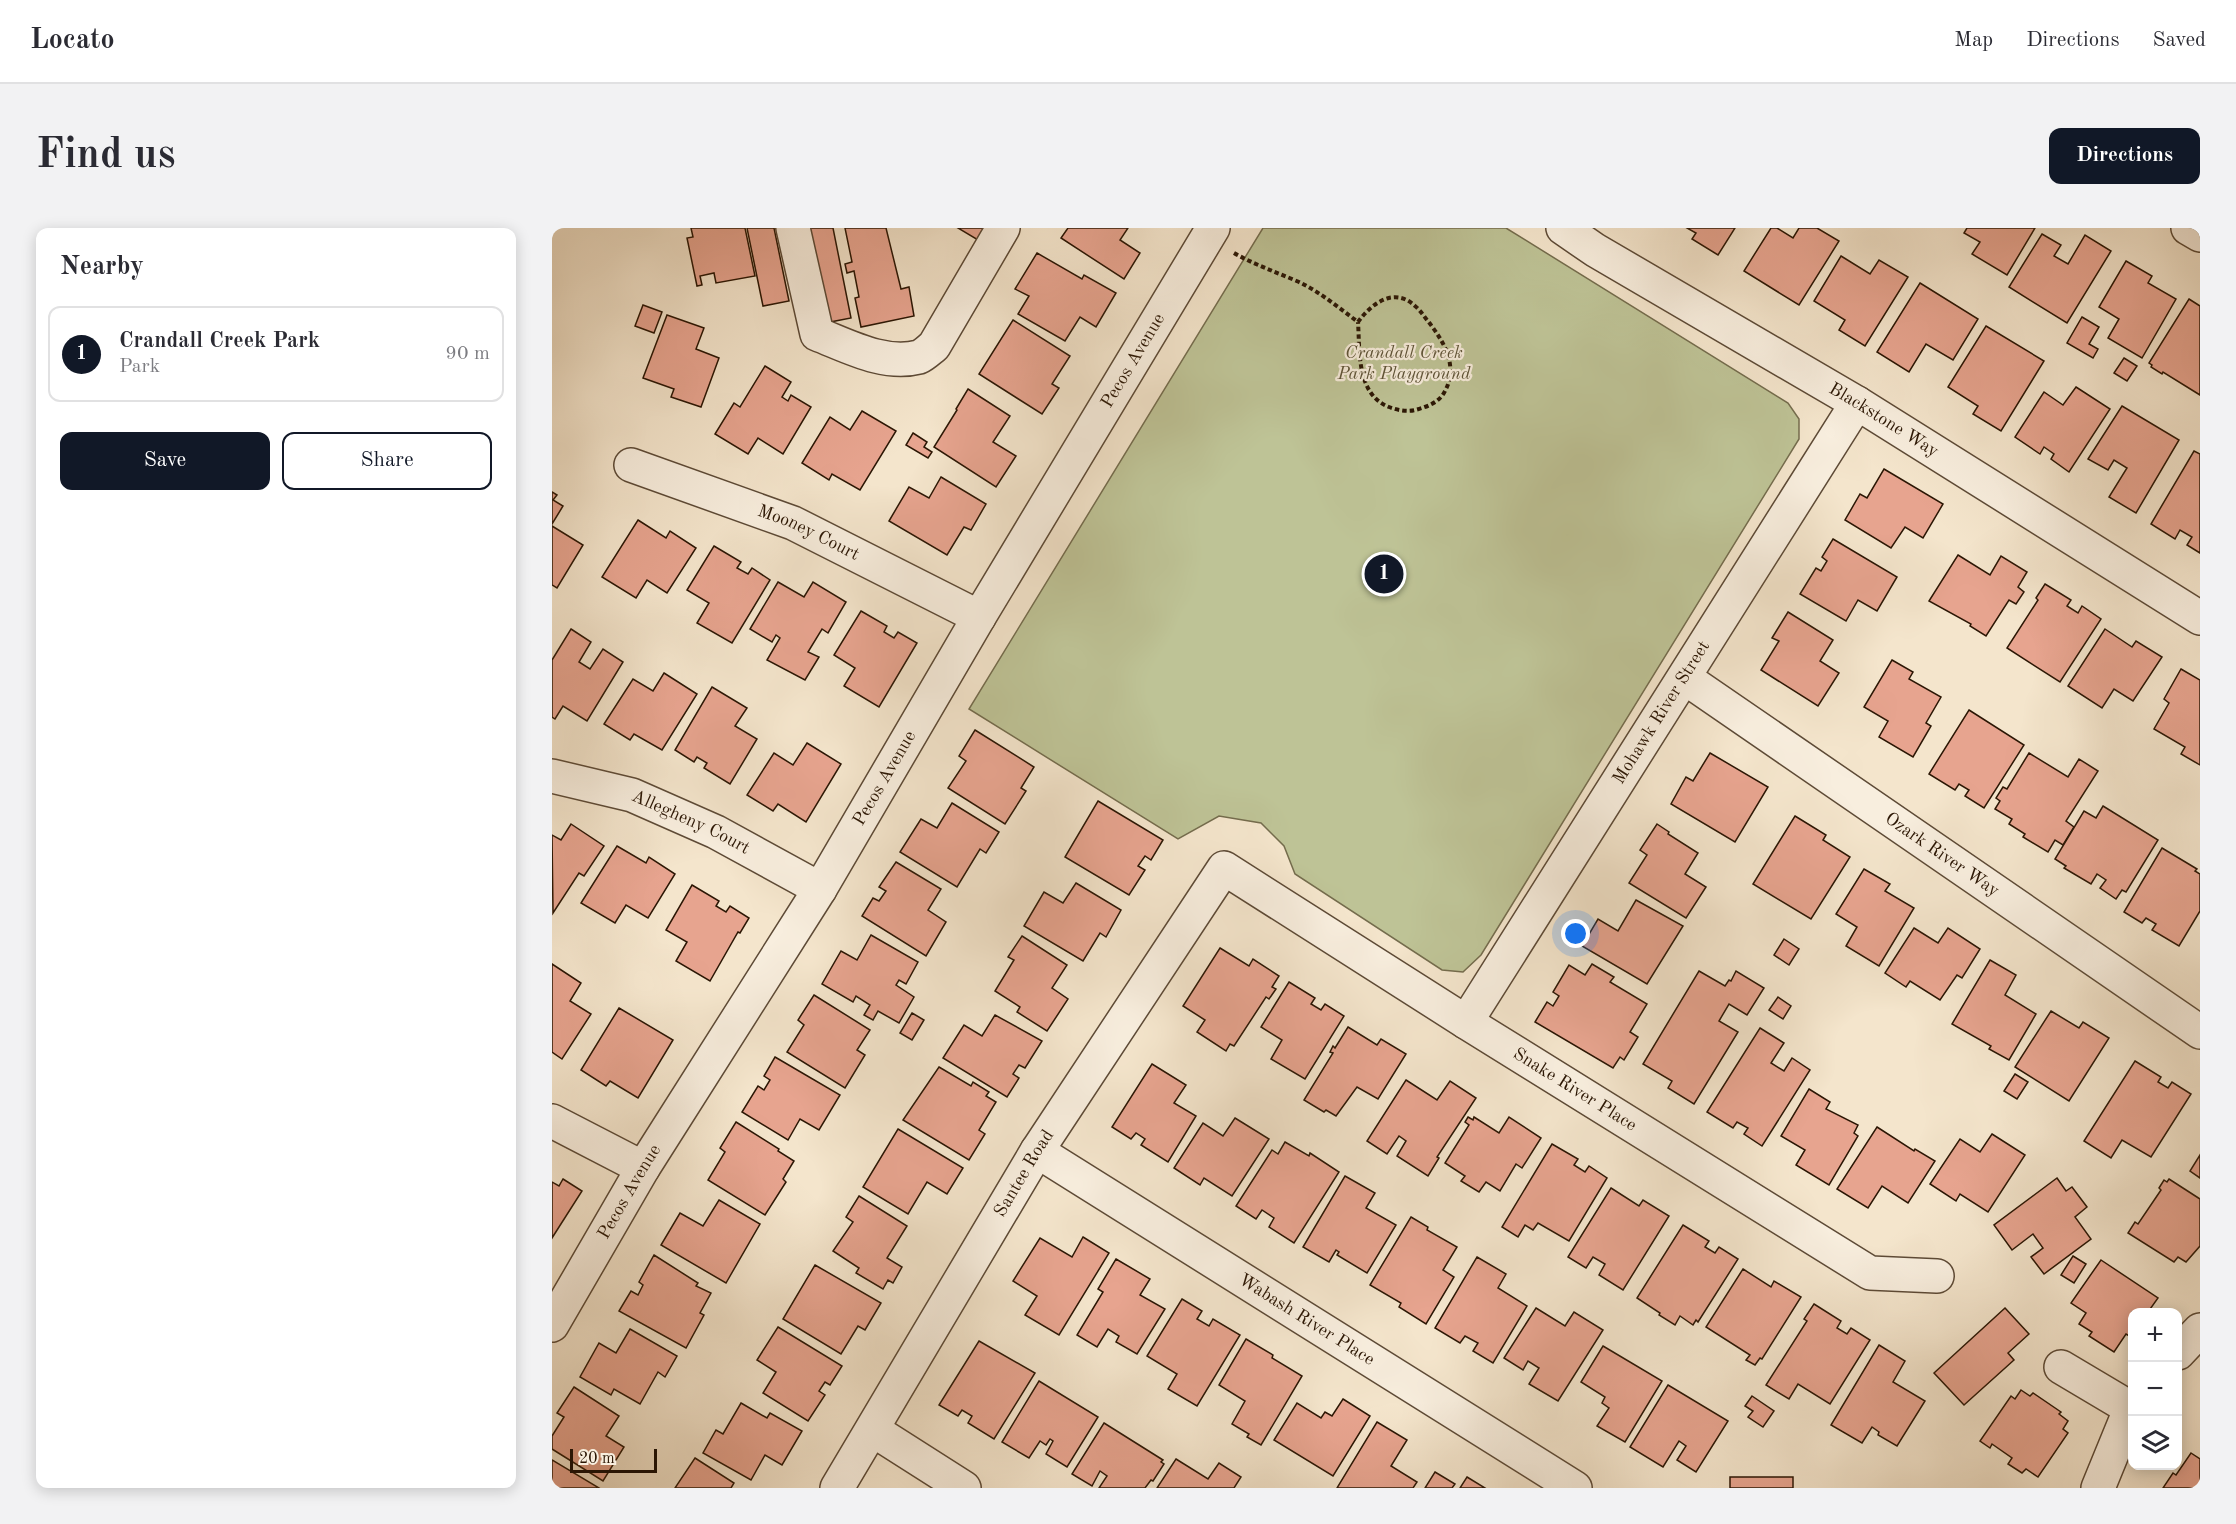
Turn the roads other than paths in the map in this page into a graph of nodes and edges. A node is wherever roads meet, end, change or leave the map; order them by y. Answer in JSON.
{"nodes":[{"id":1,"x":793,"y":228,"type":"edge"},
{"id":2,"x":1003,"y":228,"type":"edge"},
{"id":3,"x":1563,"y":228,"type":"edge"},
{"id":4,"x":2188,"y":228,"type":"edge"},
{"id":5,"x":1210,"y":232,"type":"edge"},
{"id":6,"x":2200,"y":235,"type":"edge"},
{"id":7,"x":1600,"y":239,"type":"edge"},
{"id":8,"x":1857,"y":403,"type":"junction"},
{"id":9,"x":631,"y":465,"type":"dead end"},
{"id":10,"x":979,"y":617,"type":"junction"},
{"id":11,"x":2200,"y":618,"type":"edge"},
{"id":12,"x":1685,"y":678,"type":"junction"},
{"id":13,"x":552,"y":776,"type":"edge"},
{"id":14,"x":1224,"y":868,"type":"joint"},
{"id":15,"x":820,"y":890,"type":"junction"},
{"id":16,"x":1466,"y":1022,"type":"junction"},
{"id":17,"x":2200,"y":1032,"type":"edge"},
{"id":18,"x":552,"y":1120,"type":"edge"},
{"id":19,"x":1037,"y":1151,"type":"junction"},
{"id":20,"x":643,"y":1168,"type":"junction"},
{"id":21,"x":1936,"y":1276,"type":"dead end"},
{"id":22,"x":552,"y":1325,"type":"edge"},
{"id":23,"x":2200,"y":1330,"type":"edge"},
{"id":24,"x":2182,"y":1349,"type":"edge"},
{"id":25,"x":2061,"y":1367,"type":"dead end"},
{"id":26,"x":2128,"y":1404,"type":"edge"},
{"id":27,"x":2128,"y":1413,"type":"edge"},
{"id":28,"x":873,"y":1430,"type":"junction"},
{"id":29,"x":837,"y":1488,"type":"edge"},
{"id":30,"x":963,"y":1488,"type":"edge"},
{"id":31,"x":1575,"y":1488,"type":"edge"},
{"id":32,"x":2098,"y":1488,"type":"edge"}],
"edges":[{"from":1,"to":2,"type":"street"},
{"from":3,"to":7,"type":"street","name":"Blackstone Way"},
{"from":4,"to":6,"type":"street"},
{"from":5,"to":10,"type":"street","name":"Pecos Avenue"},
{"from":7,"to":8,"type":"street","name":"Blackstone Way"},
{"from":8,"to":11,"type":"street","name":"Blackstone Way"},
{"from":8,"to":12,"type":"street","name":"Mohawk River Street"},
{"from":9,"to":10,"type":"street","name":"Mooney Court"},
{"from":10,"to":15,"type":"street","name":"Pecos Avenue"},
{"from":12,"to":16,"type":"street","name":"Mohawk River Street"},
{"from":12,"to":17,"type":"street","name":"Ozark River Way"},
{"from":13,"to":15,"type":"street","name":"Allegheny Court"},
{"from":14,"to":16,"type":"street","name":"Snake River Place"},
{"from":14,"to":19,"type":"street","name":"Santee Road"},
{"from":15,"to":20,"type":"street","name":"Pecos Avenue"},
{"from":16,"to":21,"type":"street","name":"Snake River Place"},
{"from":18,"to":20,"type":"street"},
{"from":19,"to":28,"type":"street","name":"Santee Road"},
{"from":19,"to":31,"type":"street","name":"Wabash River Place"},
{"from":20,"to":22,"type":"street","name":"Pecos Avenue"},
{"from":23,"to":24,"type":"street"},
{"from":25,"to":26,"type":"street"},
{"from":27,"to":32,"type":"street"},
{"from":28,"to":29,"type":"street","name":"Santee Road"},
{"from":28,"to":30,"type":"street"}]}
